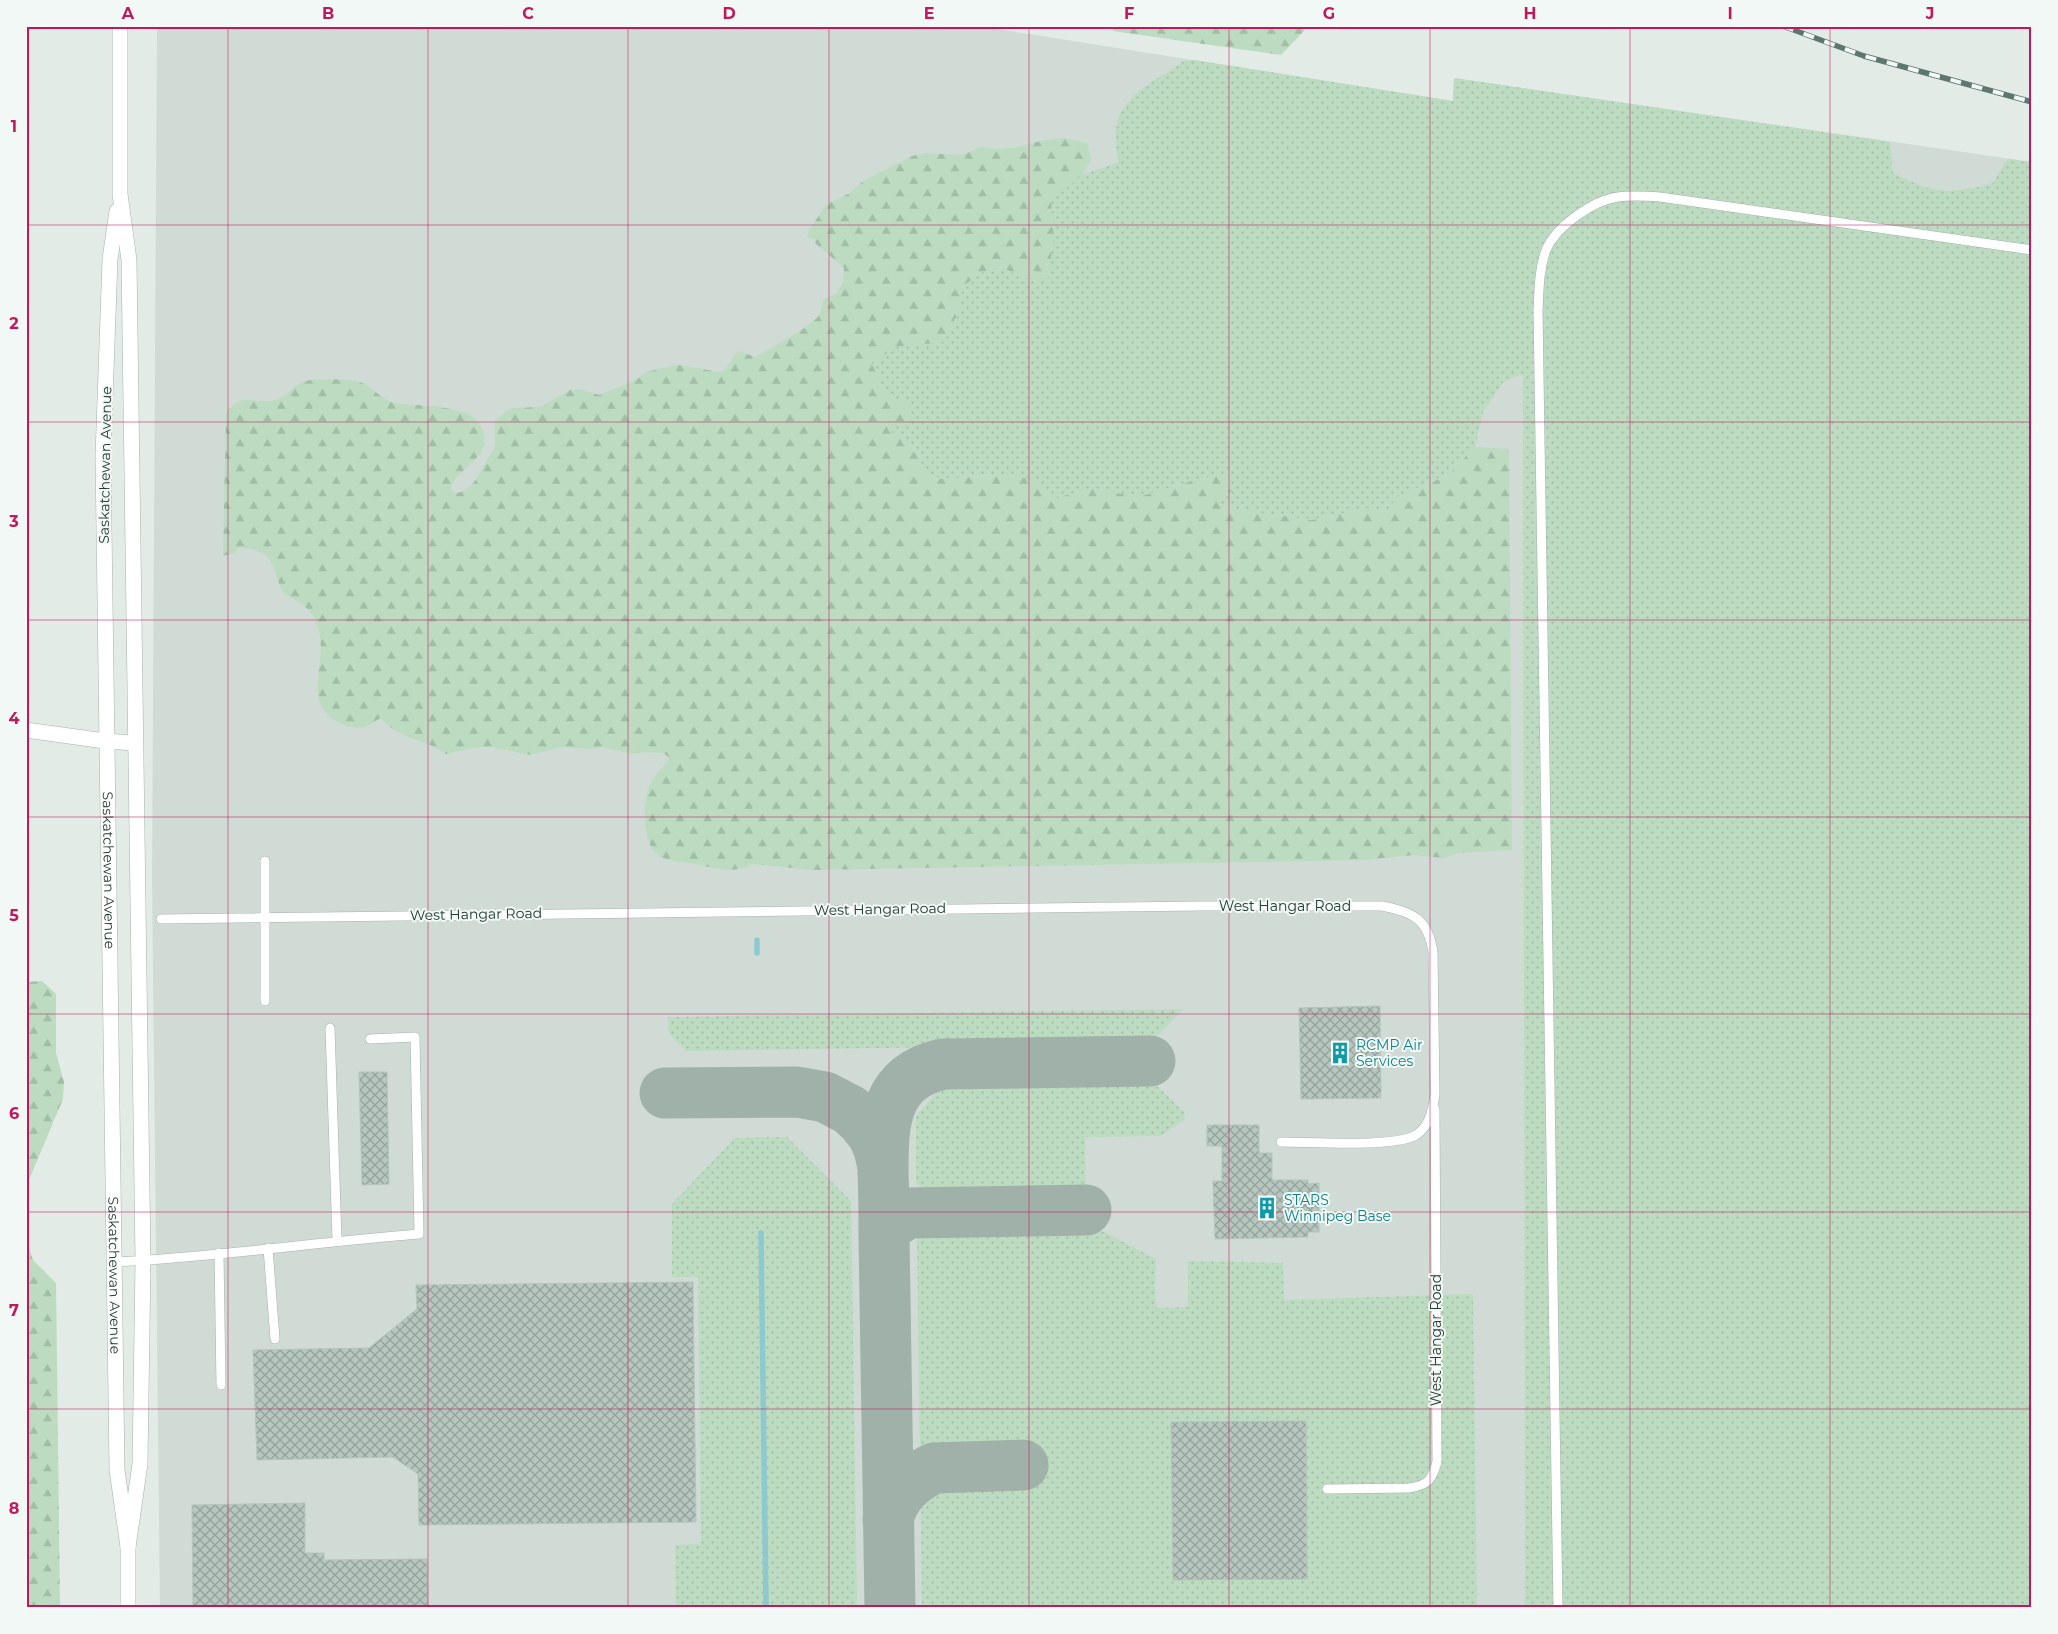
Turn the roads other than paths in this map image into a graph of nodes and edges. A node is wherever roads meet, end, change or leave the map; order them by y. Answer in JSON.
{"nodes":[{"id":1,"x":120,"y":26,"type":"edge"},
{"id":2,"x":120,"y":194,"type":"junction"},
{"id":3,"x":2032,"y":250,"type":"edge"},
{"id":4,"x":26,"y":730,"type":"edge"},
{"id":5,"x":106,"y":741,"type":"junction"},
{"id":6,"x":134,"y":743,"type":"junction"},
{"id":7,"x":265,"y":861,"type":"dead end"},
{"id":8,"x":264,"y":917,"type":"junction"},
{"id":9,"x":161,"y":919,"type":"dead end"},
{"id":10,"x":265,"y":1000,"type":"dead end"},
{"id":11,"x":330,"y":1028,"type":"dead end"},
{"id":12,"x":370,"y":1039,"type":"dead end"},
{"id":13,"x":1435,"y":1094,"type":"junction"},
{"id":14,"x":1282,"y":1142,"type":"dead end"},
{"id":15,"x":336,"y":1240,"type":"junction"},
{"id":16,"x":268,"y":1248,"type":"junction"},
{"id":17,"x":219,"y":1253,"type":"junction"},
{"id":18,"x":143,"y":1261,"type":"junction"},
{"id":19,"x":116,"y":1262,"type":"junction"},
{"id":20,"x":275,"y":1338,"type":"dead end"},
{"id":21,"x":221,"y":1385,"type":"dead end"},
{"id":22,"x":1327,"y":1489,"type":"dead end"},
{"id":23,"x":128,"y":1547,"type":"junction"},
{"id":24,"x":128,"y":1608,"type":"edge"},
{"id":25,"x":1558,"y":1608,"type":"edge"}],
"edges":[{"from":1,"to":2,"type":"street","name":"Saskatchewan Avenue"},
{"from":2,"to":5,"type":"street","name":"Saskatchewan Avenue"},
{"from":2,"to":6,"type":"street","name":"Saskatchewan Avenue"},
{"from":3,"to":25,"type":"lane"},
{"from":4,"to":5,"type":"street"},
{"from":5,"to":6,"type":"street"},
{"from":5,"to":19,"type":"street","name":"Saskatchewan Avenue"},
{"from":6,"to":18,"type":"street","name":"Saskatchewan Avenue"},
{"from":7,"to":8,"type":"lane"},
{"from":8,"to":9,"type":"lane","name":"West Hangar Road"},
{"from":8,"to":10,"type":"lane"},
{"from":8,"to":13,"type":"lane","name":"West Hangar Road"},
{"from":11,"to":15,"type":"lane"},
{"from":12,"to":15,"type":"lane"},
{"from":13,"to":14,"type":"lane","name":"West Hangar Road"},
{"from":13,"to":22,"type":"lane","name":"West Hangar Road"},
{"from":15,"to":16,"type":"lane"},
{"from":16,"to":17,"type":"lane"},
{"from":16,"to":20,"type":"lane"},
{"from":17,"to":18,"type":"lane"},
{"from":17,"to":21,"type":"lane"},
{"from":18,"to":19,"type":"lane"},
{"from":18,"to":23,"type":"street","name":"Saskatchewan Avenue"},
{"from":19,"to":23,"type":"street","name":"Saskatchewan Avenue"},
{"from":23,"to":24,"type":"street","name":"Saskatchewan Avenue"}]}
